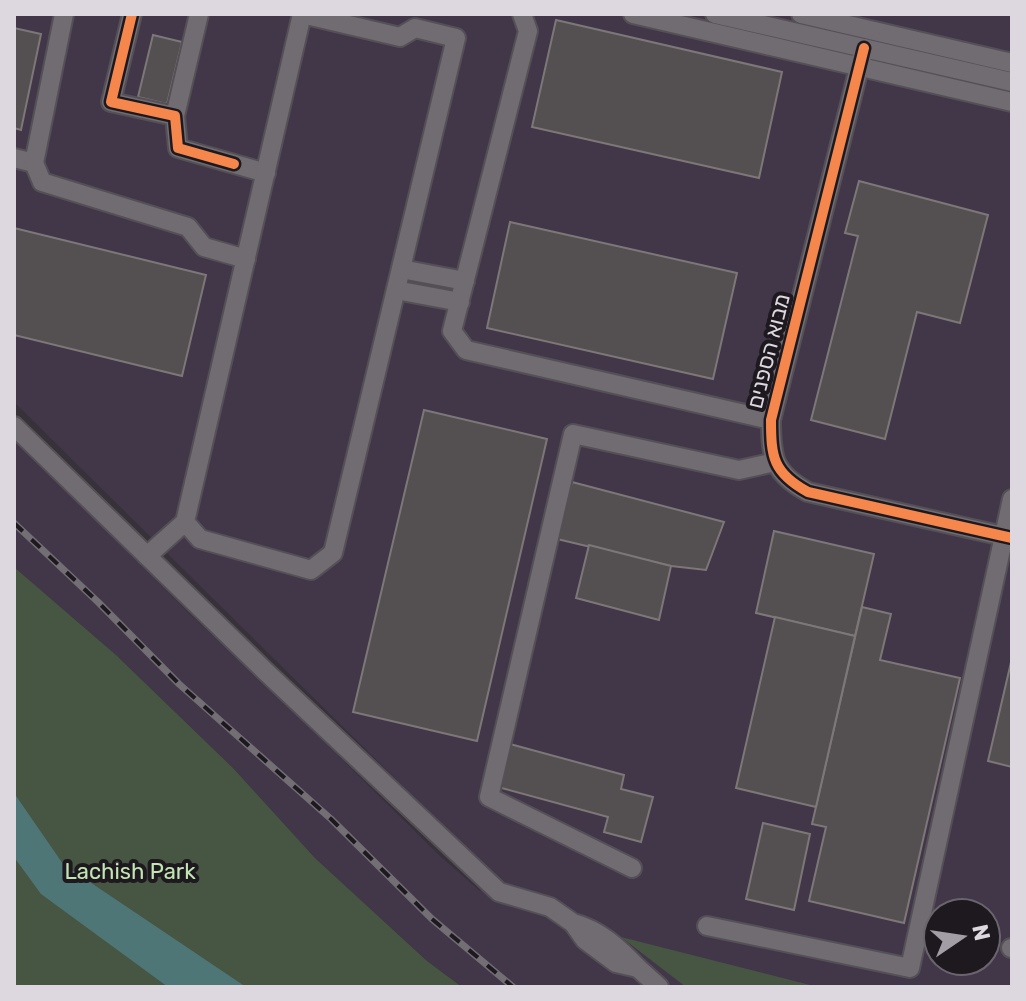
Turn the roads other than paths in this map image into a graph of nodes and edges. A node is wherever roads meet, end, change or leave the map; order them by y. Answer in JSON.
{"nodes":[{"id":1,"x":63,"y":14,"type":"edge"},
{"id":2,"x":70,"y":14,"type":"edge"},
{"id":3,"x":132,"y":14,"type":"edge"},
{"id":4,"x":199,"y":14,"type":"edge"},
{"id":5,"x":522,"y":14,"type":"edge"},
{"id":6,"x":633,"y":14,"type":"edge"},
{"id":7,"x":715,"y":14,"type":"edge"},
{"id":8,"x":801,"y":14,"type":"edge"},
{"id":9,"x":862,"y":57,"type":"junction"},
{"id":10,"x":1012,"y":63,"type":"edge"},
{"id":11,"x":1012,"y":82,"type":"edge"},
{"id":12,"x":1012,"y":102,"type":"edge"},
{"id":13,"x":175,"y":116,"type":"junction"},
{"id":14,"x":14,"y":158,"type":"edge"},
{"id":15,"x":34,"y":163,"type":"junction"},
{"id":16,"x":266,"y":173,"type":"junction"},
{"id":17,"x":246,"y":259,"type":"junction"},
{"id":18,"x":401,"y":269,"type":"junction"},
{"id":19,"x":465,"y":281,"type":"junction"},
{"id":20,"x":396,"y":290,"type":"junction"},
{"id":21,"x":460,"y":302,"type":"junction"},
{"id":22,"x":771,"y":420,"type":"junction"},
{"id":23,"x":14,"y":426,"type":"edge"},
{"id":24,"x":775,"y":462,"type":"junction"},
{"id":25,"x":1012,"y":499,"type":"edge"},
{"id":26,"x":185,"y":522,"type":"junction"},
{"id":27,"x":1008,"y":537,"type":"edge"},
{"id":28,"x":147,"y":556,"type":"junction"},
{"id":29,"x":632,"y":868,"type":"dead end"},
{"id":30,"x":707,"y":926,"type":"dead end"},
{"id":31,"x":659,"y":987,"type":"edge"}],
"edges":[{"from":1,"to":2,"type":"street"},
{"from":1,"to":15,"type":"street"},
{"from":3,"to":13,"type":"street"},
{"from":4,"to":13,"type":"street"},
{"from":5,"to":19,"type":"street"},
{"from":6,"to":9,"type":"street"},
{"from":7,"to":9,"type":"street"},
{"from":8,"to":10,"type":"street"},
{"from":9,"to":11,"type":"street"},
{"from":9,"to":12,"type":"street"},
{"from":9,"to":22,"type":"street","name":"מבוא הספנים"},
{"from":13,"to":16,"type":"street"},
{"from":14,"to":15,"type":"street"},
{"from":15,"to":17,"type":"street"},
{"from":16,"to":17,"type":"street"},
{"from":16,"to":18,"type":"street"},
{"from":17,"to":26,"type":"street"},
{"from":18,"to":19,"type":"street"},
{"from":18,"to":20,"type":"street"},
{"from":19,"to":21,"type":"street"},
{"from":20,"to":21,"type":"street"},
{"from":20,"to":26,"type":"street"},
{"from":21,"to":22,"type":"street"},
{"from":22,"to":24,"type":"street","name":"מבוא הספנים"},
{"from":23,"to":28,"type":"street"},
{"from":24,"to":27,"type":"street"},
{"from":24,"to":29,"type":"street"},
{"from":25,"to":27,"type":"street"},
{"from":26,"to":28,"type":"street"},
{"from":27,"to":30,"type":"street"},
{"from":28,"to":31,"type":"street"}]}
